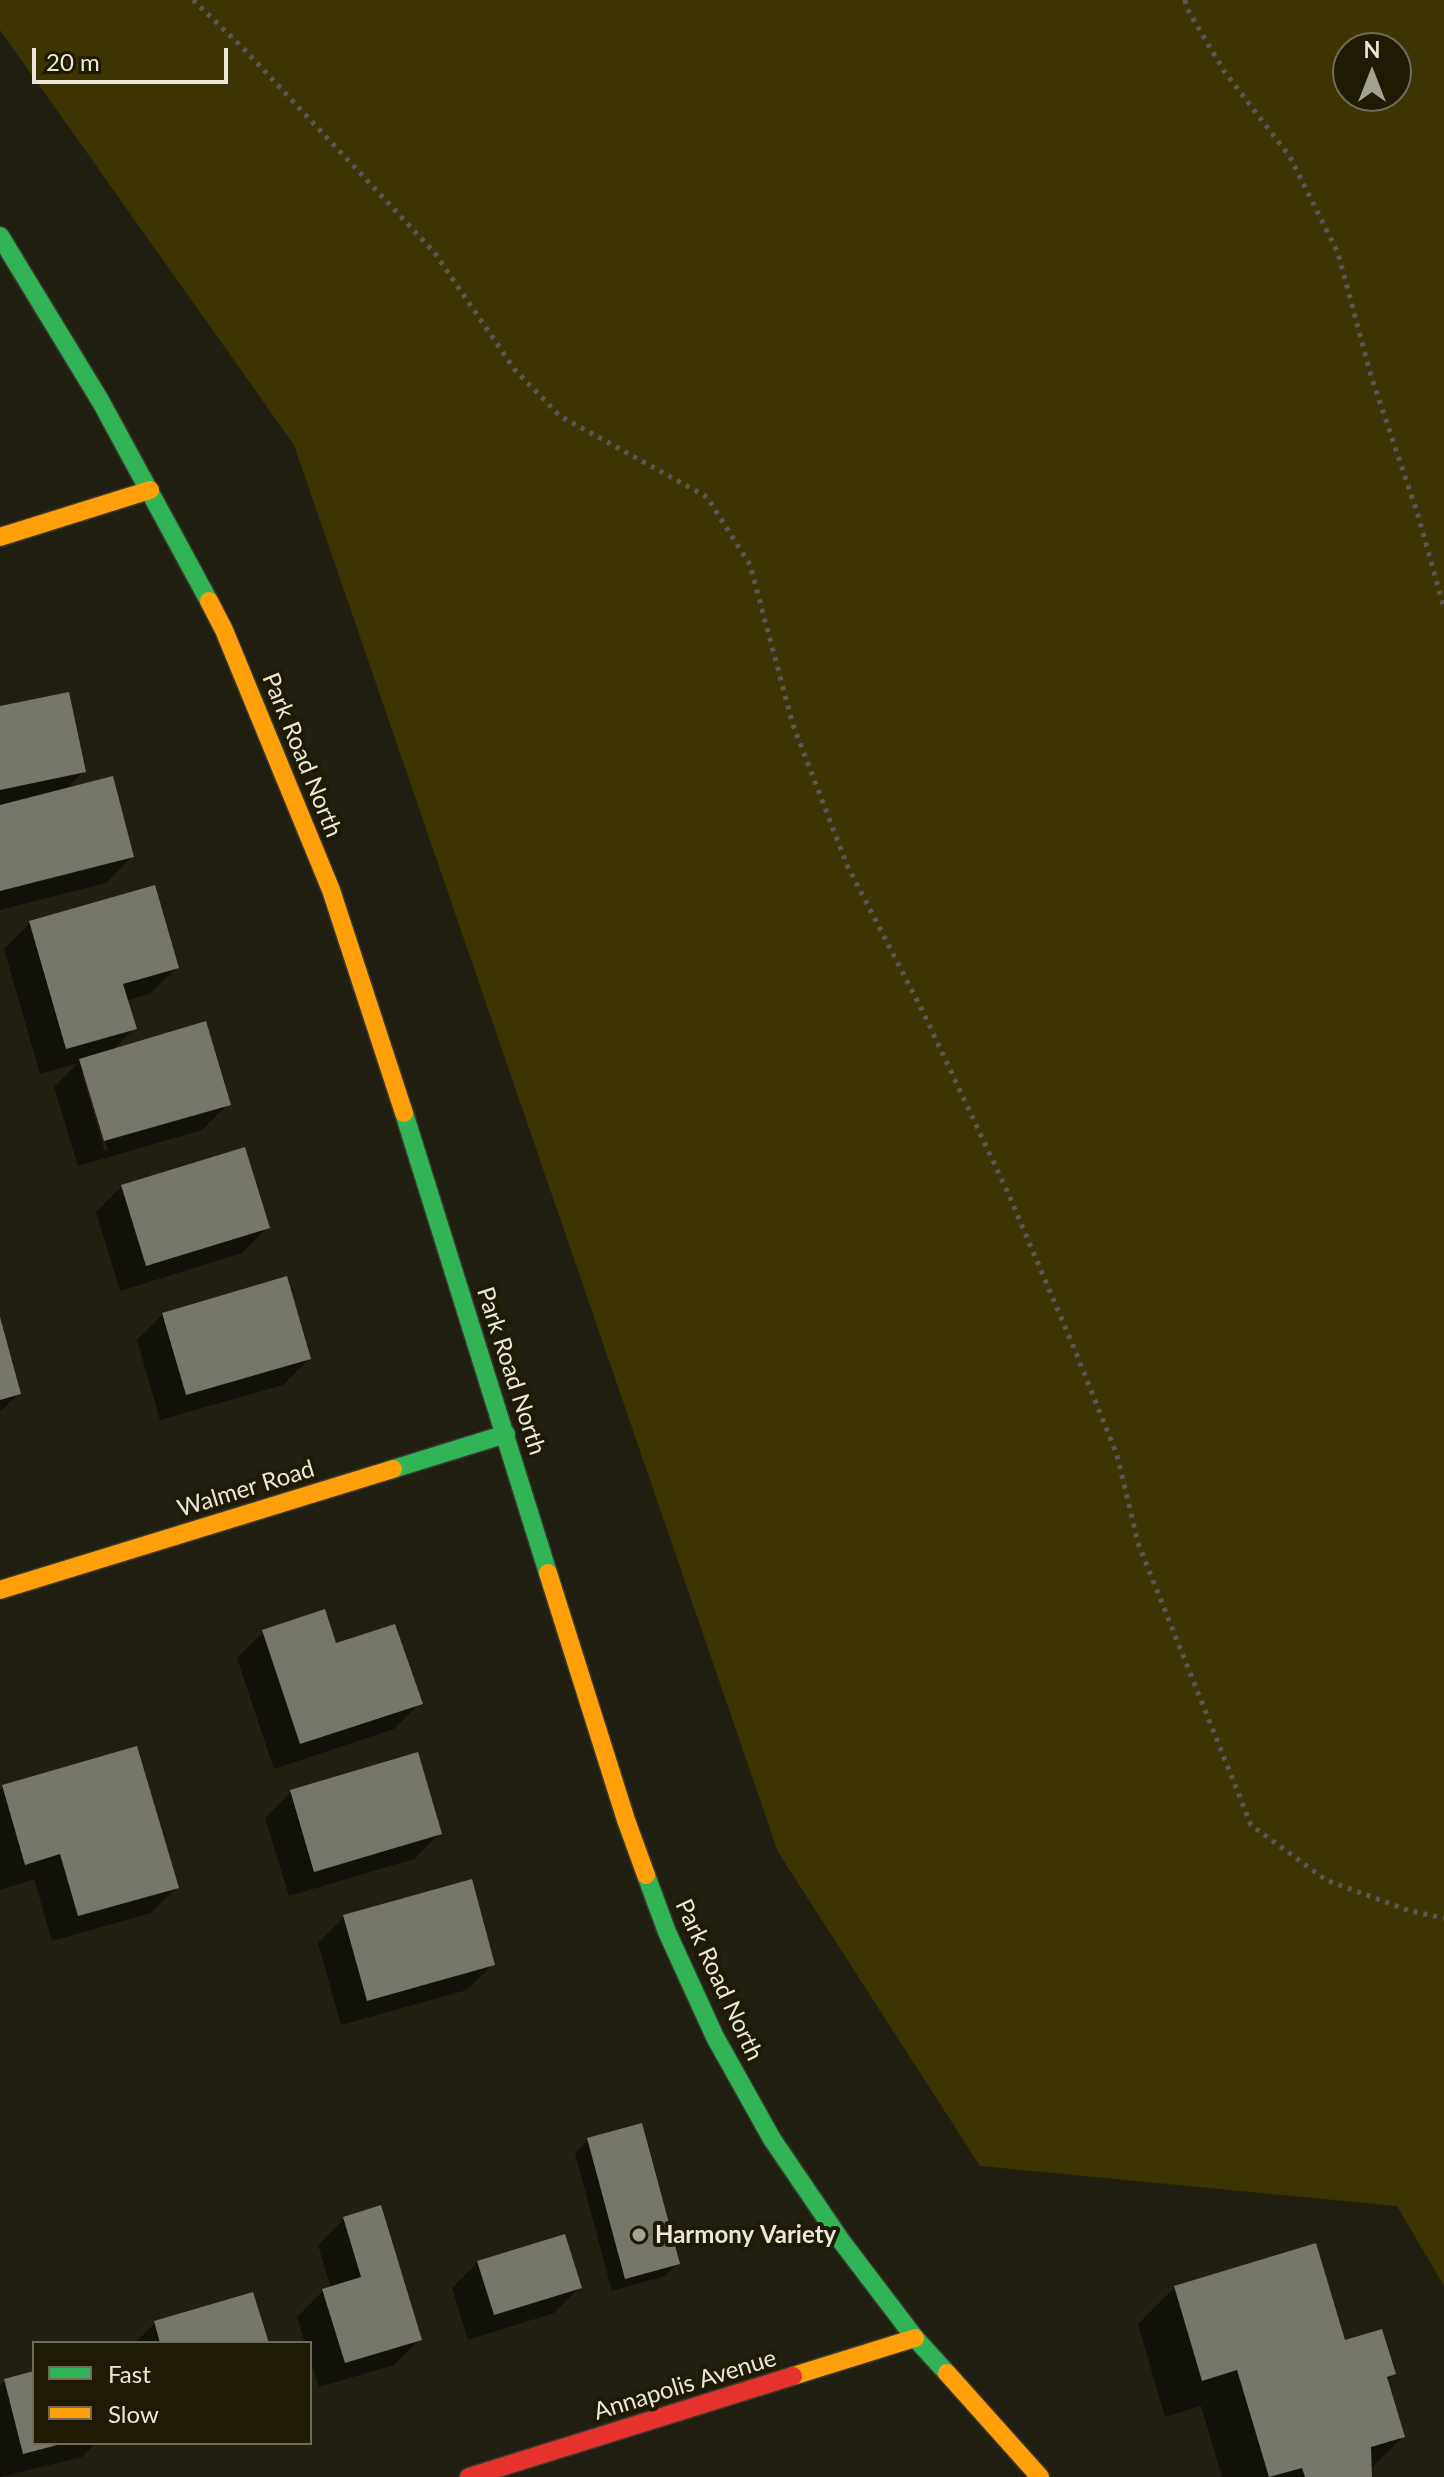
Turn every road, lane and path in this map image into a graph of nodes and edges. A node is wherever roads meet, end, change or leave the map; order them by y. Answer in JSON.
{"nodes":[{"id":1,"x":193,"y":0,"type":"edge"},
{"id":2,"x":1185,"y":0,"type":"edge"},
{"id":3,"x":0,"y":236,"type":"edge"},
{"id":4,"x":150,"y":490,"type":"junction"},
{"id":5,"x":0,"y":537,"type":"edge"},
{"id":6,"x":1444,"y":608,"type":"edge"},
{"id":7,"x":506,"y":1434,"type":"junction"},
{"id":8,"x":0,"y":1590,"type":"edge"},
{"id":9,"x":1444,"y":1918,"type":"edge"},
{"id":10,"x":915,"y":2338,"type":"junction"},
{"id":11,"x":469,"y":2477,"type":"edge"},
{"id":12,"x":1040,"y":2477,"type":"edge"}],
"edges":[{"from":1,"to":9,"type":"path"},
{"from":2,"to":6,"type":"path"},
{"from":3,"to":4,"type":"main road","name":"Park Road North"},
{"from":4,"to":5,"type":"main road"},
{"from":4,"to":7,"type":"main road","name":"Park Road North"},
{"from":7,"to":8,"type":"main road","name":"Walmer Road"},
{"from":7,"to":10,"type":"main road","name":"Park Road North"},
{"from":10,"to":11,"type":"main road","name":"Annapolis Avenue"},
{"from":10,"to":12,"type":"main road","name":"Park Road North"}]}
